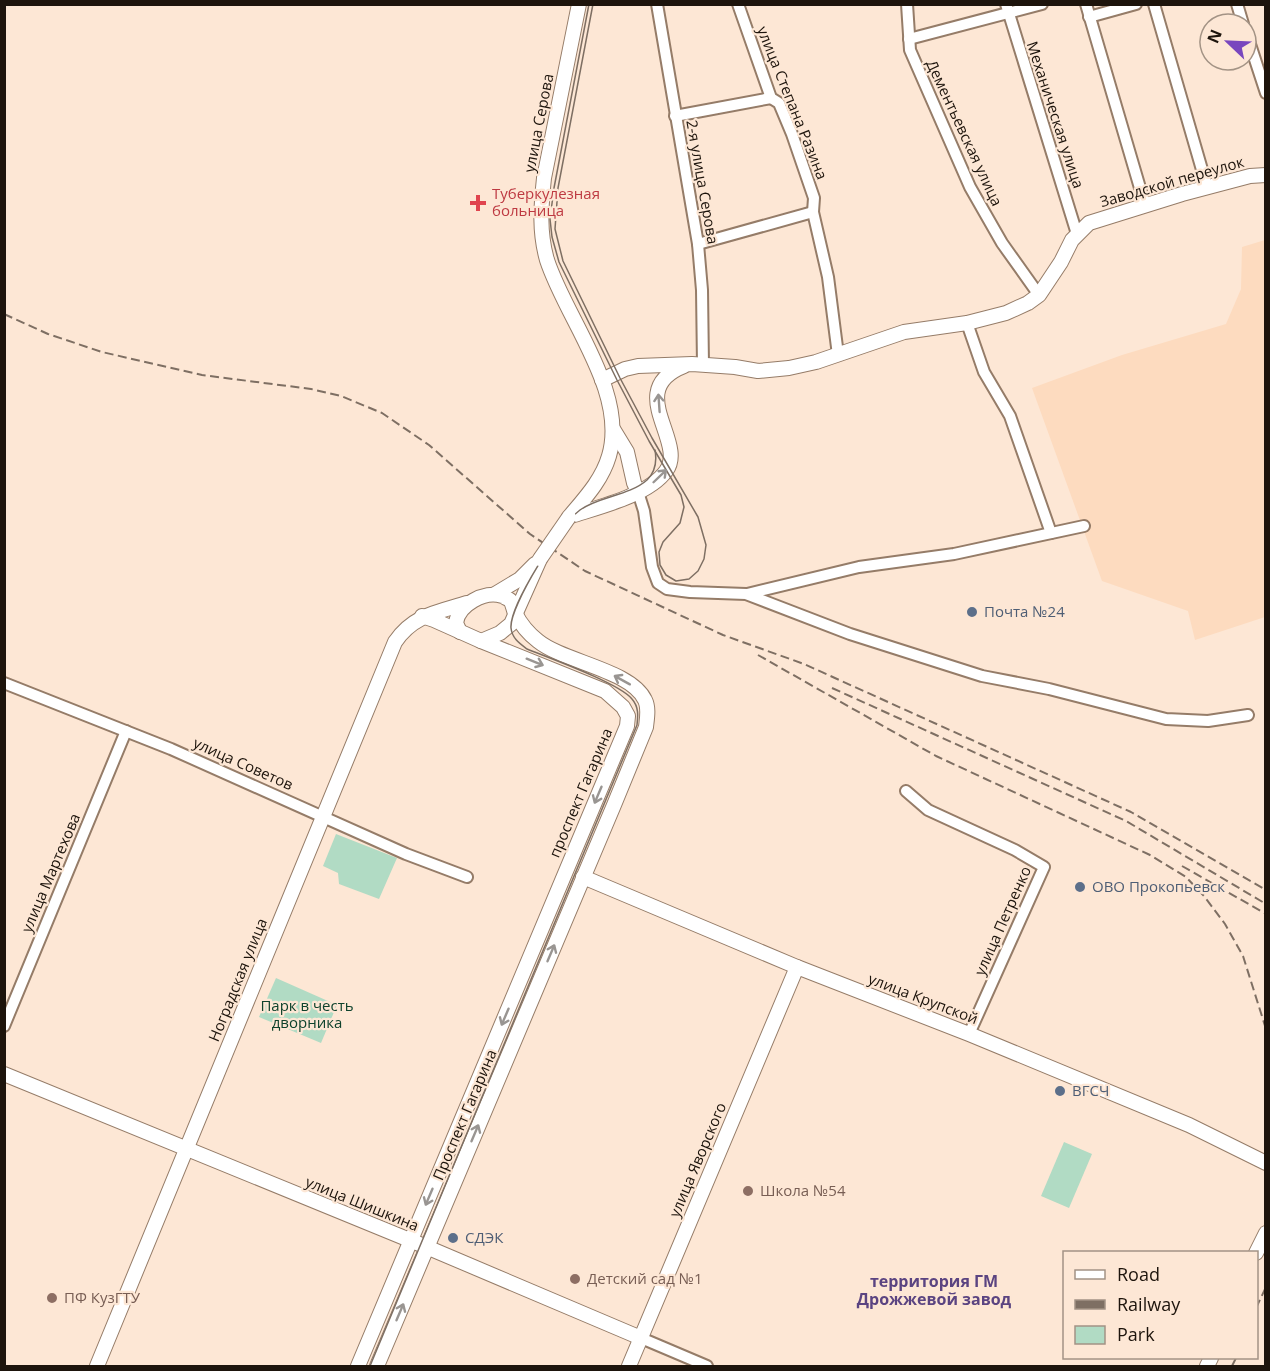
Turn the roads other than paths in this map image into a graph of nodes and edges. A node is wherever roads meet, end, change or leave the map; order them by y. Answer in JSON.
{"nodes":[{"id":1,"x":579,"y":4,"type":"edge"},
{"id":2,"x":657,"y":4,"type":"edge"},
{"id":3,"x":738,"y":4,"type":"edge"},
{"id":4,"x":906,"y":4,"type":"edge"},
{"id":5,"x":1041,"y":4,"type":"edge"},
{"id":6,"x":1086,"y":4,"type":"edge"},
{"id":7,"x":1136,"y":4,"type":"edge"},
{"id":8,"x":1154,"y":4,"type":"edge"},
{"id":9,"x":1007,"y":9,"type":"edge"},
{"id":10,"x":1089,"y":17,"type":"junction"},
{"id":11,"x":909,"y":39,"type":"junction"},
{"id":12,"x":1258,"y":69,"type":"edge"},
{"id":13,"x":1266,"y":93,"type":"edge"},
{"id":14,"x":771,"y":98,"type":"junction"},
{"id":15,"x":675,"y":116,"type":"junction"},
{"id":16,"x":1266,"y":175,"type":"edge"},
{"id":17,"x":1207,"y":187,"type":"junction"},
{"id":18,"x":1145,"y":205,"type":"junction"},
{"id":19,"x":813,"y":212,"type":"junction"},
{"id":20,"x":1077,"y":234,"type":"junction"},
{"id":21,"x":698,"y":244,"type":"junction"},
{"id":22,"x":1039,"y":295,"type":"junction"},
{"id":23,"x":967,"y":323,"type":"junction"},
{"id":24,"x":838,"y":355,"type":"junction"},
{"id":25,"x":696,"y":365,"type":"junction"},
{"id":26,"x":602,"y":380,"type":"junction"},
{"id":27,"x":612,"y":427,"type":"junction"},
{"id":28,"x":638,"y":492,"type":"junction"},
{"id":29,"x":569,"y":517,"type":"junction"},
{"id":30,"x":1084,"y":526,"type":"dead end"},
{"id":31,"x":1051,"y":533,"type":"junction"},
{"id":32,"x":540,"y":559,"type":"junction"},
{"id":33,"x":495,"y":594,"type":"junction"},
{"id":34,"x":746,"y":594,"type":"junction"},
{"id":35,"x":469,"y":602,"type":"junction"},
{"id":36,"x":515,"y":614,"type":"junction"},
{"id":37,"x":422,"y":616,"type":"junction"},
{"id":38,"x":460,"y":632,"type":"junction"},
{"id":39,"x":481,"y":641,"type":"junction"},
{"id":40,"x":4,"y":683,"type":"edge"},
{"id":41,"x":1248,"y":716,"type":"dead end"},
{"id":42,"x":126,"y":731,"type":"junction"},
{"id":43,"x":906,"y":791,"type":"dead end"},
{"id":44,"x":323,"y":816,"type":"junction"},
{"id":45,"x":567,"y":870,"type":"junction"},
{"id":46,"x":467,"y":877,"type":"dead end"},
{"id":47,"x":584,"y":877,"type":"junction"},
{"id":48,"x":552,"y":905,"type":"joint"},
{"id":49,"x":798,"y":967,"type":"junction"},
{"id":50,"x":4,"y":1026,"type":"edge"},
{"id":51,"x":969,"y":1034,"type":"junction"},
{"id":52,"x":4,"y":1074,"type":"edge"},
{"id":53,"x":186,"y":1148,"type":"junction"},
{"id":54,"x":1266,"y":1163,"type":"edge"},
{"id":55,"x":1266,"y":1233,"type":"edge"},
{"id":56,"x":411,"y":1241,"type":"junction"},
{"id":57,"x":427,"y":1247,"type":"junction"},
{"id":58,"x":1258,"y":1251,"type":"edge"},
{"id":59,"x":641,"y":1338,"type":"junction"},
{"id":60,"x":97,"y":1366,"type":"edge"},
{"id":61,"x":358,"y":1366,"type":"edge"},
{"id":62,"x":377,"y":1366,"type":"edge"},
{"id":63,"x":629,"y":1366,"type":"edge"},
{"id":64,"x":707,"y":1366,"type":"edge"}],
"edges":[{"from":1,"to":26,"type":"main road","name":"улица Серова"},
{"from":2,"to":15,"type":"street","name":"2-я улица Серова"},
{"from":3,"to":14,"type":"street","name":"улица Степана Разина"},
{"from":4,"to":11,"type":"street","name":"Дементьевская улица"},
{"from":5,"to":9,"type":"street"},
{"from":6,"to":10,"type":"street"},
{"from":7,"to":10,"type":"street"},
{"from":8,"to":17,"type":"street"},
{"from":9,"to":11,"type":"street"},
{"from":9,"to":20,"type":"street","name":"Механическая улица"},
{"from":10,"to":18,"type":"street"},
{"from":11,"to":22,"type":"street","name":"Дементьевская улица"},
{"from":12,"to":13,"type":"street"},
{"from":14,"to":15,"type":"street"},
{"from":14,"to":19,"type":"street","name":"улица Степана Разина"},
{"from":15,"to":21,"type":"street","name":"2-я улица Серова"},
{"from":16,"to":17,"type":"main road","name":"Заводской переулок"},
{"from":17,"to":18,"type":"main road","name":"Заводской переулок"},
{"from":18,"to":20,"type":"main road","name":"Заводской переулок"},
{"from":19,"to":21,"type":"street"},
{"from":19,"to":24,"type":"street","name":"улица Степана Разина"},
{"from":20,"to":22,"type":"main road","name":"Заводской переулок"},
{"from":21,"to":25,"type":"street","name":"2-я улица Серова"},
{"from":22,"to":23,"type":"main road","name":"Заводской переулок"},
{"from":23,"to":24,"type":"main road","name":"Заводской переулок"},
{"from":23,"to":31,"type":"street"},
{"from":24,"to":25,"type":"main road","name":"Заводской переулок"},
{"from":25,"to":26,"type":"main road","name":"Заводской переулок"},
{"from":28,"to":25,"type":"main road","one_way":true},
{"from":26,"to":27,"type":"main road","name":"улица Серова"},
{"from":27,"to":28,"type":"main road"},
{"from":27,"to":29,"type":"main road"},
{"from":28,"to":29,"type":"main road"},
{"from":28,"to":34,"type":"street"},
{"from":29,"to":32,"type":"main road","bridge":true},
{"from":30,"to":31,"type":"street"},
{"from":31,"to":34,"type":"street"},
{"from":32,"to":33,"type":"main road"},
{"from":32,"to":36,"type":"main road"},
{"from":33,"to":35,"type":"main road"},
{"from":33,"to":36,"type":"main road"},
{"from":34,"to":41,"type":"street"},
{"from":35,"to":37,"type":"main road"},
{"from":35,"to":38,"type":"main road"},
{"from":36,"to":39,"type":"main road"},
{"from":47,"to":36,"type":"main road","one_way":true},
{"from":37,"to":38,"type":"main road"},
{"from":37,"to":44,"type":"main road","name":"Ноградская улица"},
{"from":38,"to":39,"type":"main road"},
{"from":39,"to":45,"type":"main road","name":"проспект Гагарина","one_way":true},
{"from":40,"to":42,"type":"street","name":"улица Советов"},
{"from":42,"to":44,"type":"street","name":"улица Советов"},
{"from":42,"to":50,"type":"street","name":"улица Мартехова"},
{"from":43,"to":51,"type":"street","name":"улица Петренко"},
{"from":44,"to":46,"type":"street","name":"улица Советов"},
{"from":44,"to":53,"type":"main road","name":"Ноградская улица"},
{"from":45,"to":47,"type":"street","name":"улица Крупской"},
{"from":45,"to":48,"type":"main road","name":"проспект Гагарина"},
{"from":47,"to":49,"type":"main road","name":"улица Крупской"},
{"from":57,"to":47,"type":"main road","name":"Проспект Гагарина","one_way":true},
{"from":48,"to":56,"type":"main road","name":"Проспект Гагарина","one_way":true},
{"from":49,"to":51,"type":"main road","name":"улица Крупской"},
{"from":49,"to":59,"type":"main road","name":"улица Яворского"},
{"from":51,"to":54,"type":"main road","name":"улица Крупской"},
{"from":52,"to":53,"type":"main road","name":"улица Шишкина"},
{"from":53,"to":56,"type":"main road","name":"улица Шишкина"},
{"from":53,"to":60,"type":"main road","name":"Ноградская улица"},
{"from":55,"to":58,"type":"main road"},
{"from":56,"to":57,"type":"main road","name":"улица Шишкина"},
{"from":56,"to":61,"type":"main road","name":"Проспект Гагарина"},
{"from":57,"to":59,"type":"main road","name":"улица Шишкина"},
{"from":62,"to":57,"type":"main road","name":"Проспект Гагарина","one_way":true},
{"from":59,"to":63,"type":"main road","name":"улица Яворского"},
{"from":59,"to":64,"type":"street","name":"улица Шишкина"}]}
